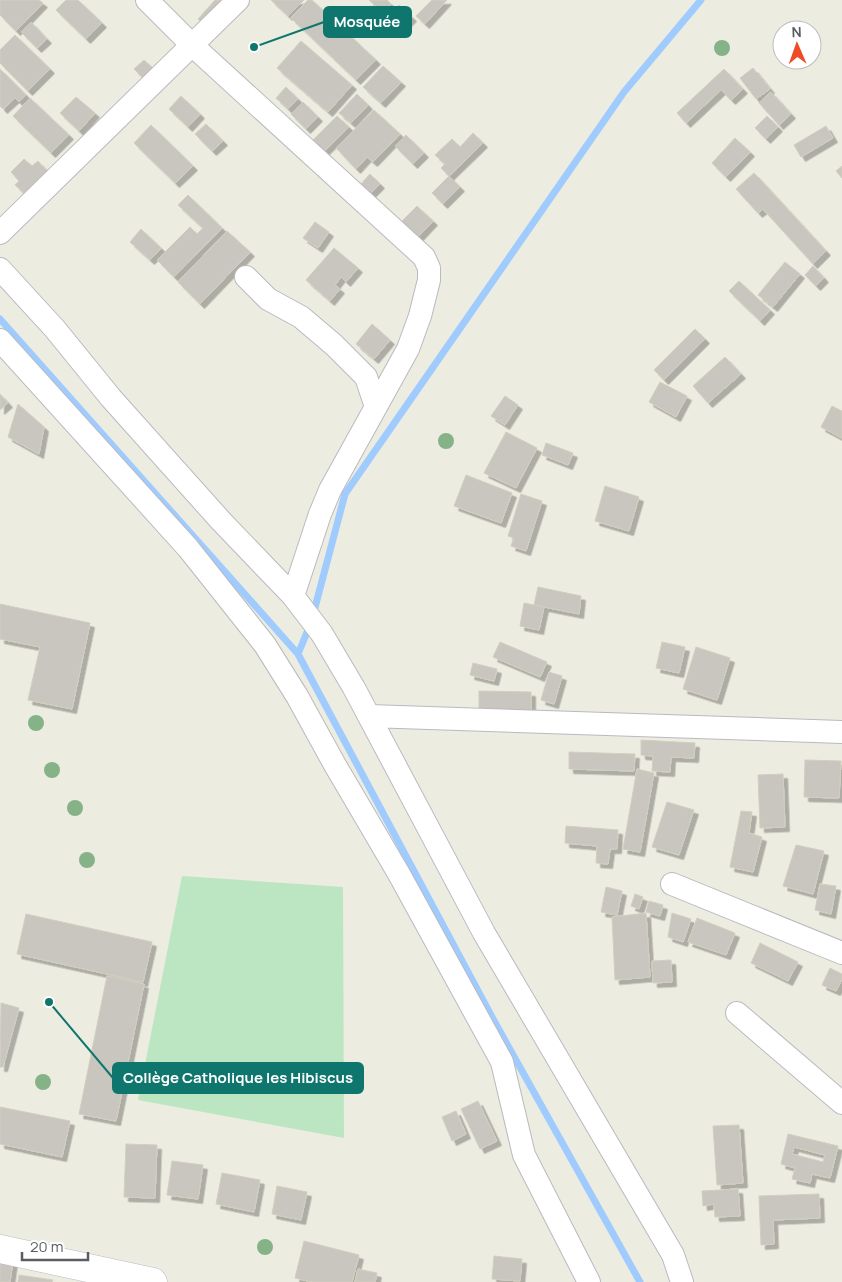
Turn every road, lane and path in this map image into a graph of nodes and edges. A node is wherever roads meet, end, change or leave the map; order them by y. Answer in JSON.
{"nodes":[{"id":1,"x":147,"y":0,"type":"edge"},
{"id":2,"x":238,"y":0,"type":"edge"},
{"id":3,"x":193,"y":46,"type":"junction"},
{"id":4,"x":0,"y":233,"type":"edge"},
{"id":5,"x":0,"y":269,"type":"edge"},
{"id":6,"x":246,"y":277,"type":"dead end"},
{"id":7,"x":0,"y":340,"type":"edge"},
{"id":8,"x":376,"y":407,"type":"junction"},
{"id":9,"x":300,"y":604,"type":"junction"},
{"id":10,"x":369,"y":716,"type":"junction"},
{"id":11,"x":842,"y":732,"type":"edge"},
{"id":12,"x":672,"y":884,"type":"dead end"},
{"id":13,"x":842,"y":953,"type":"edge"},
{"id":14,"x":737,"y":1013,"type":"dead end"},
{"id":15,"x":842,"y":1103,"type":"edge"},
{"id":16,"x":0,"y":1248,"type":"edge"},
{"id":17,"x":153,"y":1282,"type":"edge"},
{"id":18,"x":589,"y":1282,"type":"edge"},
{"id":19,"x":682,"y":1282,"type":"edge"}],
"edges":[{"from":1,"to":3,"type":"street"},
{"from":2,"to":3,"type":"street"},
{"from":3,"to":4,"type":"street"},
{"from":3,"to":8,"type":"street"},
{"from":5,"to":9,"type":"street"},
{"from":6,"to":8,"type":"street"},
{"from":7,"to":18,"type":"street"},
{"from":8,"to":9,"type":"street"},
{"from":9,"to":10,"type":"street"},
{"from":10,"to":11,"type":"street"},
{"from":10,"to":19,"type":"street"},
{"from":12,"to":13,"type":"street"},
{"from":14,"to":15,"type":"street"},
{"from":16,"to":17,"type":"street"}]}
